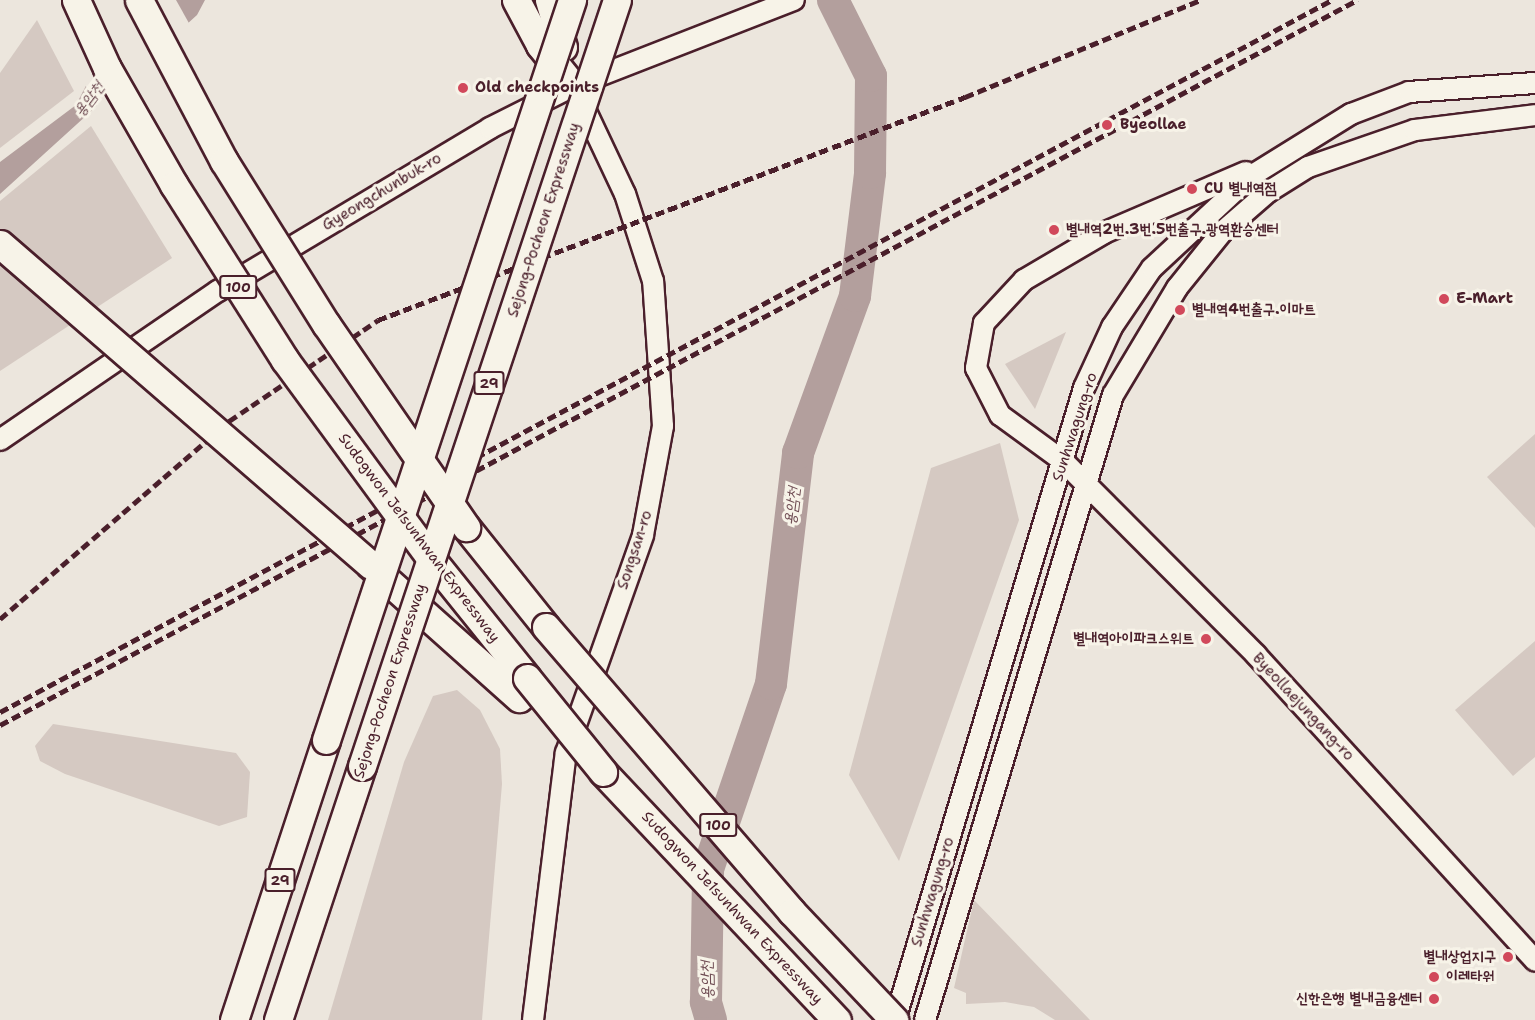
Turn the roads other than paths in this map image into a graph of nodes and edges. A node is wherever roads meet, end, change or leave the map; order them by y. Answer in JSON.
{"nodes":[{"id":1,"x":76,"y":0,"type":"edge"},
{"id":2,"x":139,"y":0,"type":"edge"},
{"id":3,"x":516,"y":0,"type":"edge"},
{"id":4,"x":549,"y":0,"type":"edge"},
{"id":5,"x":572,"y":0,"type":"edge"},
{"id":6,"x":617,"y":0,"type":"edge"},
{"id":7,"x":794,"y":0,"type":"edge"},
{"id":8,"x":1535,"y":83,"type":"edge"},
{"id":9,"x":573,"y":86,"type":"junction"},
{"id":10,"x":1535,"y":115,"type":"edge"},
{"id":11,"x":1273,"y":161,"type":"junction"},
{"id":12,"x":0,"y":244,"type":"edge"},
{"id":13,"x":0,"y":440,"type":"edge"},
{"id":14,"x":1063,"y":461,"type":"junction"},
{"id":15,"x":1084,"y":482,"type":"junction"},
{"id":16,"x":523,"y":688,"type":"junction"},
{"id":17,"x":1535,"y":961,"type":"edge"},
{"id":18,"x":234,"y":1020,"type":"edge"},
{"id":19,"x":278,"y":1020,"type":"edge"},
{"id":20,"x":533,"y":1020,"type":"edge"},
{"id":21,"x":837,"y":1020,"type":"edge"},
{"id":22,"x":894,"y":1020,"type":"edge"},
{"id":23,"x":925,"y":1020,"type":"edge"}],
"edges":[{"from":1,"to":16,"type":"highway","name":"Sudogwon Je1sunhwan Expressway","number":"100","bridge":true},
{"from":2,"to":22,"type":"highway","number":"100","bridge":true},
{"from":3,"to":9,"type":"highway"},
{"from":4,"to":9,"type":"highway"},
{"from":5,"to":18,"type":"highway","number":"29","bridge":true},
{"from":6,"to":19,"type":"highway","name":"Sejong-Pocheon Expressway","number":"29","bridge":true},
{"from":7,"to":9,"type":"street","name":"Gyeongchunbuk-ro"},
{"from":8,"to":11,"type":"street","name":"Sunhwagung-ro"},
{"from":9,"to":13,"type":"street","name":"Gyeongchunbuk-ro"},
{"from":9,"to":20,"type":"street","name":"Songsan-ro"},
{"from":10,"to":15,"type":"street","name":"Sunhwagung-ro"},
{"from":11,"to":14,"type":"street","name":"Sunhwagung-ro"},
{"from":11,"to":14,"type":"street","name":"Byeollaejungang-ro"},
{"from":12,"to":16,"type":"highway","bridge":true},
{"from":14,"to":15,"type":"street","name":"Byeollaejungang-ro"},
{"from":14,"to":22,"type":"street","name":"Sunhwagung-ro"},
{"from":15,"to":17,"type":"street","name":"Byeollaejungang-ro"},
{"from":15,"to":23,"type":"street","name":"Sunhwagung-ro"},
{"from":16,"to":21,"type":"highway","name":"Sudogwon Je1sunhwan Expressway","number":"100","bridge":true}]}
